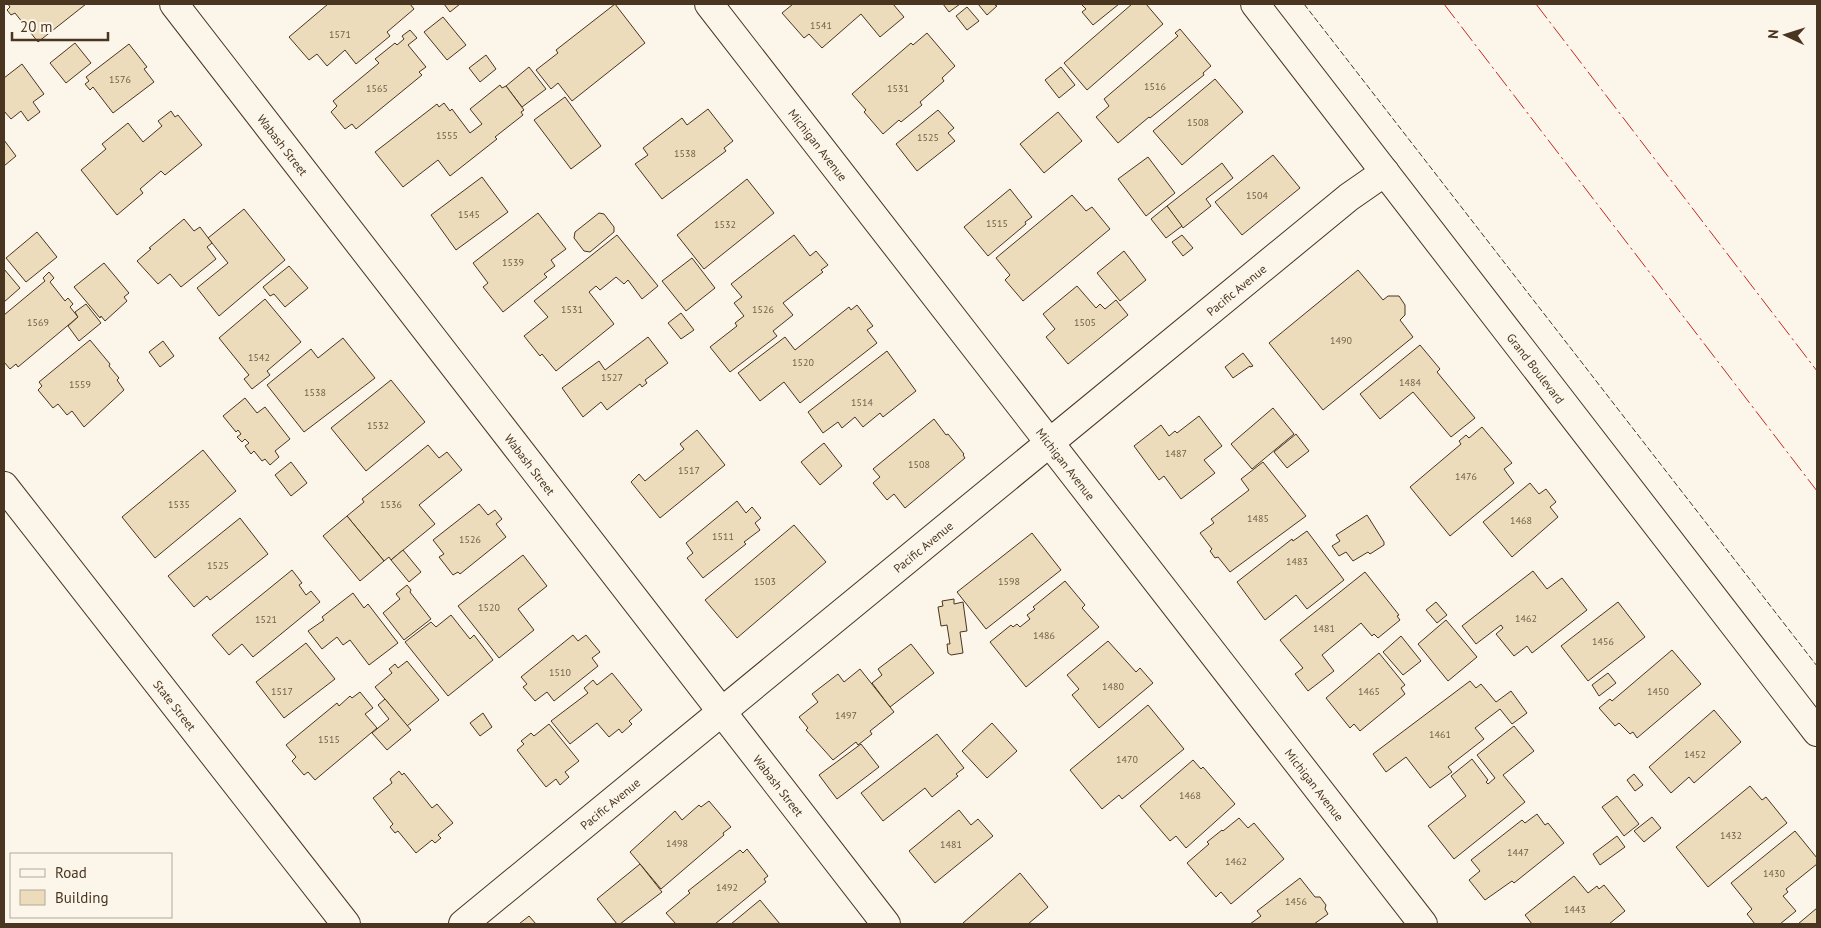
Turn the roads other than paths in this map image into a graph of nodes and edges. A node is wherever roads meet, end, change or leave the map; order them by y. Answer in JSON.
{"nodes":[{"id":1,"x":174,"y":4,"type":"edge"},
{"id":2,"x":709,"y":4,"type":"edge"},
{"id":3,"x":1255,"y":4,"type":"edge"},
{"id":4,"x":1385,"y":172,"type":"junction"},
{"id":5,"x":1050,"y":443,"type":"junction"},
{"id":6,"x":4,"y":486,"type":"edge"},
{"id":7,"x":722,"y":712,"type":"junction"},
{"id":8,"x":1817,"y":732,"type":"edge"},
{"id":9,"x":346,"y":924,"type":"edge"},
{"id":10,"x":463,"y":924,"type":"edge"},
{"id":11,"x":886,"y":924,"type":"edge"},
{"id":12,"x":1423,"y":924,"type":"edge"}],
"edges":[{"from":1,"to":7,"type":"street","name":"Wabash Street"},
{"from":2,"to":5,"type":"street","name":"Michigan Avenue"},
{"from":3,"to":4,"type":"street","name":"Grand Boulevard"},
{"from":4,"to":5,"type":"street","name":"Pacific Avenue"},
{"from":4,"to":8,"type":"street","name":"Grand Boulevard"},
{"from":5,"to":7,"type":"street","name":"Pacific Avenue"},
{"from":5,"to":12,"type":"street","name":"Michigan Avenue"},
{"from":6,"to":9,"type":"street","name":"State Street"},
{"from":7,"to":10,"type":"street","name":"Pacific Avenue"},
{"from":7,"to":11,"type":"street","name":"Wabash Street"}]}
